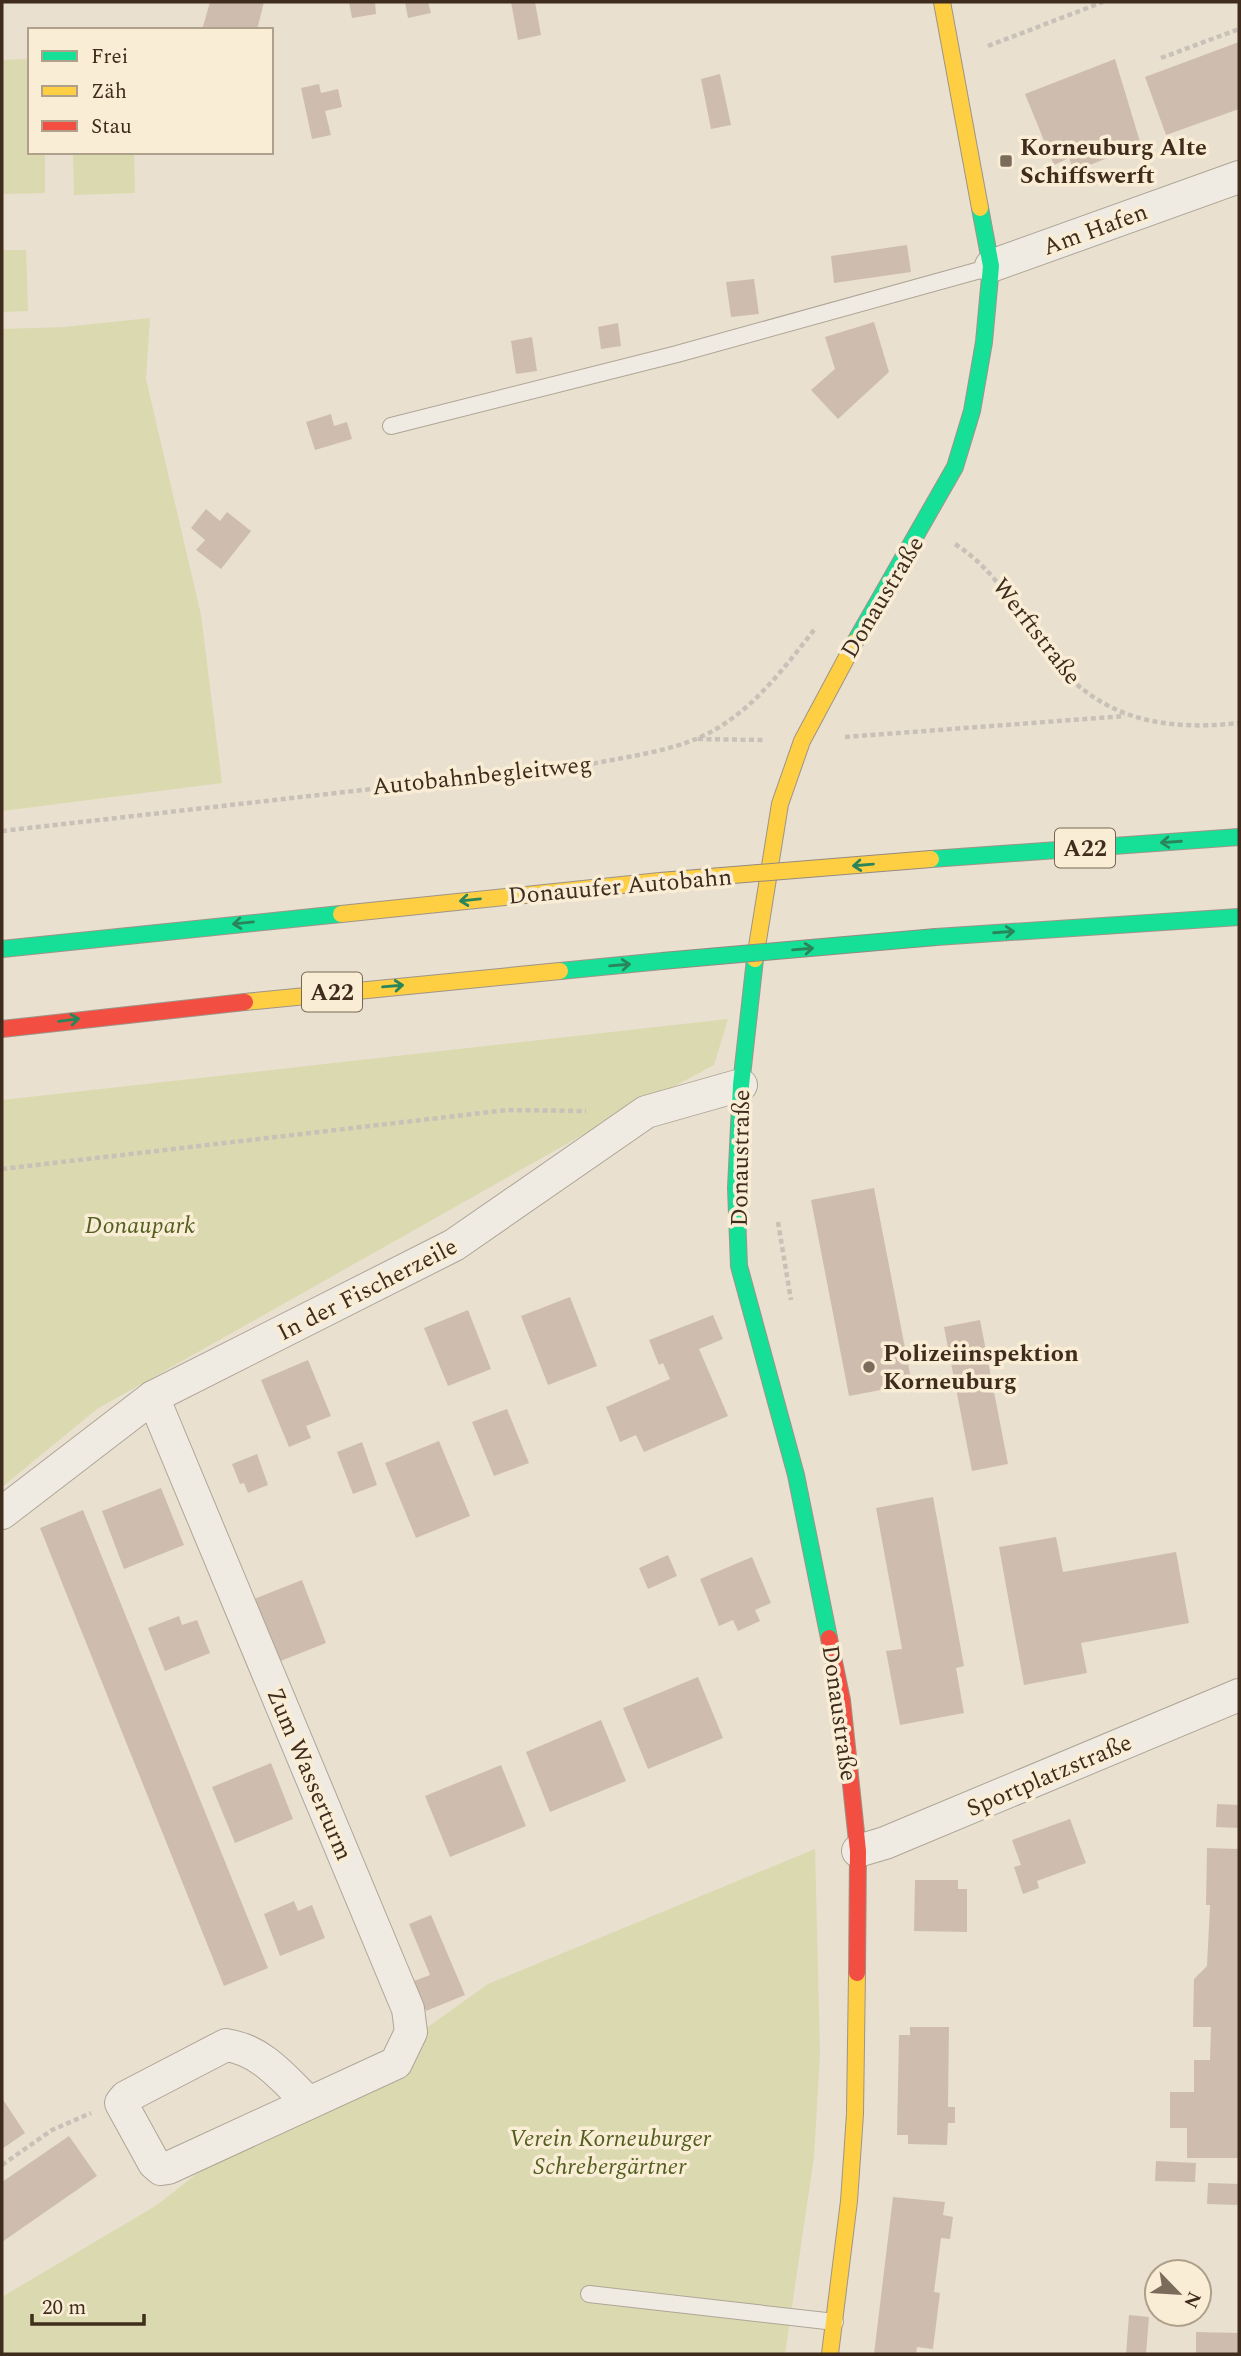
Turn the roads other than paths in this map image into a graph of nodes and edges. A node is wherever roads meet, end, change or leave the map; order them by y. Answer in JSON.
{"nodes":[{"id":1,"x":942,"y":2,"type":"edge"},
{"id":2,"x":1239,"y":177,"type":"edge"},
{"id":3,"x":991,"y":267,"type":"junction"},
{"id":4,"x":391,"y":426,"type":"dead end"},
{"id":5,"x":1239,"y":837,"type":"edge"},
{"id":6,"x":1239,"y":917,"type":"edge"},
{"id":7,"x":2,"y":949,"type":"edge"},
{"id":8,"x":2,"y":1029,"type":"edge"},
{"id":9,"x":741,"y":1085,"type":"junction"},
{"id":10,"x":153,"y":1397,"type":"junction"},
{"id":11,"x":2,"y":1513,"type":"edge"},
{"id":12,"x":1239,"y":1695,"type":"edge"},
{"id":13,"x":858,"y":1851,"type":"junction"},
{"id":14,"x":309,"y":2103,"type":"junction"},
{"id":15,"x":589,"y":2294,"type":"dead end"},
{"id":16,"x":835,"y":2322,"type":"junction"},
{"id":17,"x":830,"y":2354,"type":"edge"}],
"edges":[{"from":1,"to":3,"type":"main road","name":"Donaustraße"},
{"from":2,"to":3,"type":"street","name":"Am Hafen"},
{"from":3,"to":4,"type":"lane"},
{"from":3,"to":9,"type":"main road","name":"Donaustraße"},
{"from":5,"to":7,"type":"main road","name":"Donauufer Autobahn","number":"A22","one_way":true,"bridge":true},
{"from":8,"to":6,"type":"main road","number":"A22","one_way":true,"bridge":true},
{"from":9,"to":10,"type":"street","name":"In der Fischerzeile"},
{"from":9,"to":13,"type":"main road","name":"Donaustraße"},
{"from":10,"to":11,"type":"street","name":"In der Fischerzeile"},
{"from":10,"to":14,"type":"street","name":"Zum Wasserturm"},
{"from":12,"to":13,"type":"street","name":"Sportplatzstraße"},
{"from":13,"to":16,"type":"main road","name":"Donaustraße"},
{"from":14,"to":14,"type":"street","name":"Zum Wasserturm"},
{"from":15,"to":16,"type":"lane"},
{"from":16,"to":17,"type":"main road","name":"Donaustraße"}]}
